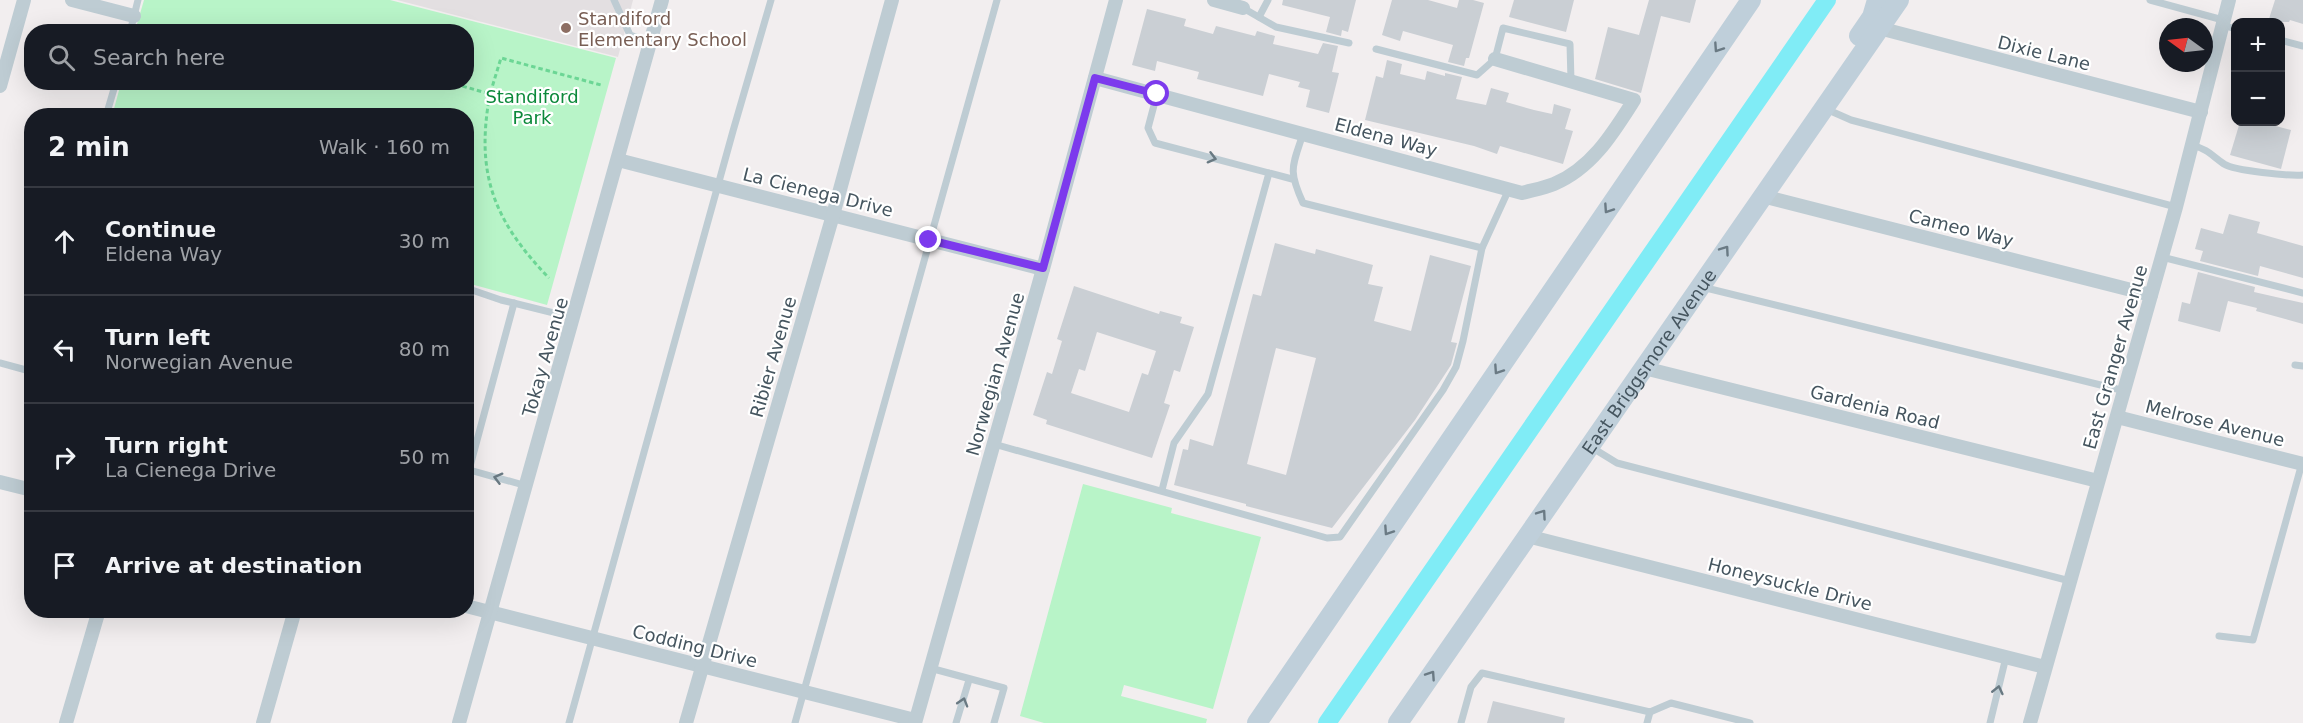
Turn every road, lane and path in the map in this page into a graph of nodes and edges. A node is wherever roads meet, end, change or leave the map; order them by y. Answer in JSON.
{"nodes":[{"id":1,"x":24,"y":0,"type":"edge"},
{"id":2,"x":72,"y":0,"type":"edge"},
{"id":3,"x":138,"y":0,"type":"edge"},
{"id":4,"x":614,"y":0,"type":"edge"},
{"id":5,"x":662,"y":0,"type":"edge"},
{"id":6,"x":771,"y":0,"type":"edge"},
{"id":7,"x":892,"y":0,"type":"edge"},
{"id":8,"x":997,"y":0,"type":"edge"},
{"id":9,"x":1116,"y":0,"type":"edge"},
{"id":10,"x":1214,"y":0,"type":"edge"},
{"id":11,"x":1268,"y":0,"type":"edge"},
{"id":12,"x":1751,"y":0,"type":"edge"},
{"id":13,"x":1877,"y":0,"type":"edge"},
{"id":14,"x":1899,"y":0,"type":"edge"},
{"id":15,"x":2150,"y":0,"type":"edge"},
{"id":16,"x":2229,"y":0,"type":"edge"},
{"id":17,"x":1243,"y":8,"type":"joint"},
{"id":18,"x":134,"y":16,"type":"junction"},
{"id":19,"x":1259,"y":17,"type":"junction"},
{"id":20,"x":132,"y":24,"type":"edge"},
{"id":21,"x":2227,"y":24,"type":"edge"},
{"id":22,"x":1879,"y":28,"type":"junction"},
{"id":23,"x":2285,"y":41,"type":"edge"},
{"id":24,"x":651,"y":42,"type":"junction"},
{"id":25,"x":1349,"y":43,"type":"dead end"},
{"id":26,"x":2303,"y":46,"type":"edge"},
{"id":27,"x":1376,"y":49,"type":"dead end"},
{"id":28,"x":1495,"y":59,"type":"junction"},
{"id":29,"x":1095,"y":78,"type":"junction"},
{"id":30,"x":1571,"y":81,"type":"junction"},
{"id":31,"x":601,"y":85,"type":"dead end"},
{"id":32,"x":0,"y":86,"type":"edge"},
{"id":33,"x":474,"y":89,"type":"edge"},
{"id":34,"x":114,"y":90,"type":"edge"},
{"id":35,"x":490,"y":94,"type":"junction"},
{"id":36,"x":1157,"y":94,"type":"junction"},
{"id":37,"x":108,"y":108,"type":"edge"},
{"id":38,"x":1824,"y":108,"type":"junction"},
{"id":39,"x":2201,"y":111,"type":"junction"},
{"id":40,"x":1303,"y":134,"type":"junction"},
{"id":41,"x":2192,"y":145,"type":"junction"},
{"id":42,"x":618,"y":160,"type":"junction"},
{"id":43,"x":1269,"y":173,"type":"junction"},
{"id":44,"x":2303,"y":175,"type":"edge"},
{"id":45,"x":1292,"y":179,"type":"junction"},
{"id":46,"x":718,"y":185,"type":"junction"},
{"id":47,"x":1509,"y":189,"type":"junction"},
{"id":48,"x":1762,"y":196,"type":"junction"},
{"id":49,"x":2176,"y":207,"type":"junction"},
{"id":50,"x":832,"y":215,"type":"junction"},
{"id":51,"x":929,"y":240,"type":"junction"},
{"id":52,"x":1482,"y":248,"type":"junction"},
{"id":53,"x":2162,"y":257,"type":"junction"},
{"id":54,"x":1043,"y":268,"type":"junction"},
{"id":55,"x":549,"y":278,"type":"dead end"},
{"id":56,"x":1700,"y":287,"type":"junction"},
{"id":57,"x":474,"y":290,"type":"edge"},
{"id":58,"x":2303,"y":293,"type":"edge"},
{"id":59,"x":2151,"y":295,"type":"junction"},
{"id":60,"x":514,"y":303,"type":"junction"},
{"id":61,"x":574,"y":318,"type":"junction"},
{"id":62,"x":0,"y":363,"type":"edge"},
{"id":63,"x":1644,"y":368,"type":"junction"},
{"id":64,"x":24,"y":369,"type":"edge"},
{"id":65,"x":2125,"y":391,"type":"junction"},
{"id":66,"x":2117,"y":417,"type":"junction"},
{"id":67,"x":994,"y":444,"type":"junction"},
{"id":68,"x":1589,"y":446,"type":"junction"},
{"id":69,"x":474,"y":448,"type":"edge"},
{"id":70,"x":2303,"y":462,"type":"edge"},
{"id":71,"x":474,"y":472,"type":"edge"},
{"id":72,"x":2098,"y":481,"type":"junction"},
{"id":73,"x":0,"y":482,"type":"edge"},
{"id":74,"x":527,"y":486,"type":"junction"},
{"id":75,"x":24,"y":488,"type":"edge"},
{"id":76,"x":1162,"y":490,"type":"junction"},
{"id":77,"x":1527,"y":536,"type":"junction"},
{"id":78,"x":2070,"y":581,"type":"junction"},
{"id":79,"x":474,"y":608,"type":"edge"},
{"id":80,"x":491,"y":612,"type":"junction"},
{"id":81,"x":97,"y":618,"type":"edge"},
{"id":82,"x":293,"y":618,"type":"edge"},
{"id":83,"x":2219,"y":636,"type":"dead end"},
{"id":84,"x":592,"y":638,"type":"junction"},
{"id":85,"x":2006,"y":657,"type":"junction"},
{"id":86,"x":702,"y":666,"type":"junction"},
{"id":87,"x":2045,"y":667,"type":"junction"},
{"id":88,"x":930,"y":668,"type":"junction"},
{"id":89,"x":969,"y":680,"type":"junction"},
{"id":90,"x":804,"y":692,"type":"junction"},
{"id":91,"x":1650,"y":712,"type":"junction"},
{"id":92,"x":915,"y":722,"type":"edge"},
{"id":93,"x":66,"y":723,"type":"edge"},
{"id":94,"x":263,"y":723,"type":"edge"},
{"id":95,"x":459,"y":723,"type":"edge"},
{"id":96,"x":568,"y":723,"type":"edge"},
{"id":97,"x":686,"y":723,"type":"edge"},
{"id":98,"x":795,"y":723,"type":"edge"},
{"id":99,"x":956,"y":723,"type":"edge"},
{"id":100,"x":994,"y":723,"type":"edge"},
{"id":101,"x":1257,"y":723,"type":"edge"},
{"id":102,"x":1398,"y":723,"type":"edge"},
{"id":103,"x":1461,"y":723,"type":"edge"},
{"id":104,"x":1647,"y":723,"type":"edge"},
{"id":105,"x":1750,"y":723,"type":"edge"},
{"id":106,"x":1990,"y":723,"type":"edge"},
{"id":107,"x":2030,"y":723,"type":"edge"}],
"edges":[{"from":1,"to":32,"type":"street"},
{"from":2,"to":18,"type":"street"},
{"from":3,"to":18,"type":"lane"},
{"from":4,"to":24,"type":"lane"},
{"from":5,"to":24,"type":"street","name":"Tokay Avenue"},
{"from":6,"to":46,"type":"lane"},
{"from":7,"to":50,"type":"street","name":"Ribier Avenue"},
{"from":8,"to":51,"type":"lane"},
{"from":9,"to":29,"type":"street","name":"Norwegian Avenue"},
{"from":10,"to":17,"type":"street"},
{"from":11,"to":19,"type":"lane"},
{"from":12,"to":101,"type":"main road","one_way":true},
{"from":13,"to":38,"type":"main road"},
{"from":14,"to":22,"type":"main road","name":"East Briggsmore Avenue"},
{"from":15,"to":21,"type":"lane"},
{"from":16,"to":21,"type":"street","name":"East Granger Avenue"},
{"from":17,"to":19,"type":"lane"},
{"from":18,"to":20,"type":"lane"},
{"from":19,"to":25,"type":"lane"},
{"from":21,"to":39,"type":"street","name":"East Granger Avenue"},
{"from":22,"to":38,"type":"main road","name":"East Briggsmore Avenue"},
{"from":22,"to":39,"type":"street","name":"Dixie Lane"},
{"from":23,"to":26,"type":"lane"},
{"from":24,"to":42,"type":"street","name":"Tokay Avenue"},
{"from":27,"to":28,"type":"lane"},
{"from":28,"to":30,"type":"street"},
{"from":28,"to":30,"type":"lane"},
{"from":29,"to":36,"type":"street","name":"Eldena Way"},
{"from":29,"to":54,"type":"street","name":"Norwegian Avenue"},
{"from":30,"to":47,"type":"street","name":"Eldena Way"},
{"from":31,"to":35,"type":"path"},
{"from":33,"to":35,"type":"path"},
{"from":34,"to":37,"type":"lane"},
{"from":35,"to":55,"type":"path"},
{"from":36,"to":40,"type":"street","name":"Eldena Way"},
{"from":36,"to":43,"type":"lane","one_way":true},
{"from":38,"to":48,"type":"main road","name":"East Briggsmore Avenue"},
{"from":38,"to":49,"type":"lane"},
{"from":39,"to":41,"type":"street","name":"East Granger Avenue"},
{"from":40,"to":45,"type":"lane"},
{"from":40,"to":47,"type":"street","name":"Eldena Way"},
{"from":41,"to":44,"type":"lane"},
{"from":41,"to":49,"type":"street","name":"East Granger Avenue"},
{"from":42,"to":46,"type":"street","name":"La Cienega Drive"},
{"from":42,"to":61,"type":"street","name":"Tokay Avenue"},
{"from":43,"to":45,"type":"lane"},
{"from":43,"to":76,"type":"lane"},
{"from":45,"to":52,"type":"lane"},
{"from":46,"to":50,"type":"street","name":"La Cienega Drive"},
{"from":46,"to":84,"type":"lane"},
{"from":47,"to":52,"type":"lane"},
{"from":56,"to":48,"type":"main road","name":"East Briggsmore Avenue","one_way":true},
{"from":48,"to":59,"type":"street","name":"Cameo Way"},
{"from":49,"to":53,"type":"street","name":"East Granger Avenue"},
{"from":50,"to":51,"type":"street","name":"La Cienega Drive"},
{"from":50,"to":86,"type":"street","name":"Ribier Avenue"},
{"from":51,"to":54,"type":"street","name":"La Cienega Drive"},
{"from":51,"to":90,"type":"lane"},
{"from":52,"to":76,"type":"lane"},
{"from":53,"to":58,"type":"lane"},
{"from":53,"to":59,"type":"street","name":"East Granger Avenue"},
{"from":54,"to":67,"type":"street","name":"Norwegian Avenue"},
{"from":56,"to":63,"type":"main road","name":"East Briggsmore Avenue"},
{"from":56,"to":65,"type":"lane"},
{"from":57,"to":60,"type":"lane"},
{"from":59,"to":65,"type":"street","name":"East Granger Avenue"},
{"from":60,"to":61,"type":"lane"},
{"from":60,"to":69,"type":"lane"},
{"from":61,"to":74,"type":"street","name":"Tokay Avenue"},
{"from":62,"to":64,"type":"lane"},
{"from":63,"to":68,"type":"main road","name":"East Briggsmore Avenue"},
{"from":63,"to":72,"type":"street","name":"Gardenia Road"},
{"from":65,"to":66,"type":"street","name":"East Granger Avenue"},
{"from":66,"to":70,"type":"street","name":"Melrose Avenue"},
{"from":66,"to":72,"type":"street","name":"East Granger Avenue"},
{"from":67,"to":76,"type":"lane"},
{"from":67,"to":88,"type":"street","name":"Norwegian Avenue"},
{"from":77,"to":68,"type":"main road","name":"East Briggsmore Avenue","one_way":true},
{"from":68,"to":78,"type":"lane"},
{"from":70,"to":83,"type":"lane"},
{"from":74,"to":71,"type":"lane","one_way":true},
{"from":72,"to":78,"type":"street","name":"East Granger Avenue"},
{"from":73,"to":75,"type":"street"},
{"from":74,"to":80,"type":"street","name":"Tokay Avenue"},
{"from":77,"to":85,"type":"street","name":"Honeysuckle Drive"},
{"from":102,"to":77,"type":"main road","name":"East Briggsmore Avenue","one_way":true},
{"from":78,"to":87,"type":"street","name":"East Granger Avenue"},
{"from":79,"to":80,"type":"street","name":"Codding Drive"},
{"from":80,"to":84,"type":"street","name":"Codding Drive"},
{"from":80,"to":95,"type":"street","name":"Tokay Avenue"},
{"from":81,"to":93,"type":"street"},
{"from":82,"to":94,"type":"street"},
{"from":84,"to":86,"type":"street","name":"Codding Drive"},
{"from":84,"to":96,"type":"lane"},
{"from":85,"to":87,"type":"street","name":"Honeysuckle Drive"},
{"from":106,"to":85,"type":"lane","one_way":true},
{"from":86,"to":90,"type":"street","name":"Codding Drive"},
{"from":86,"to":97,"type":"street","name":"Ribier Avenue"},
{"from":87,"to":107,"type":"street","name":"East Granger Avenue"},
{"from":88,"to":89,"type":"lane"},
{"from":88,"to":92,"type":"street","name":"Norwegian Avenue"},
{"from":99,"to":89,"type":"lane","one_way":true},
{"from":89,"to":100,"type":"lane"},
{"from":90,"to":92,"type":"street","name":"Codding Drive"},
{"from":90,"to":98,"type":"lane"},
{"from":91,"to":103,"type":"lane"},
{"from":91,"to":104,"type":"lane"},
{"from":91,"to":105,"type":"lane"}]}
